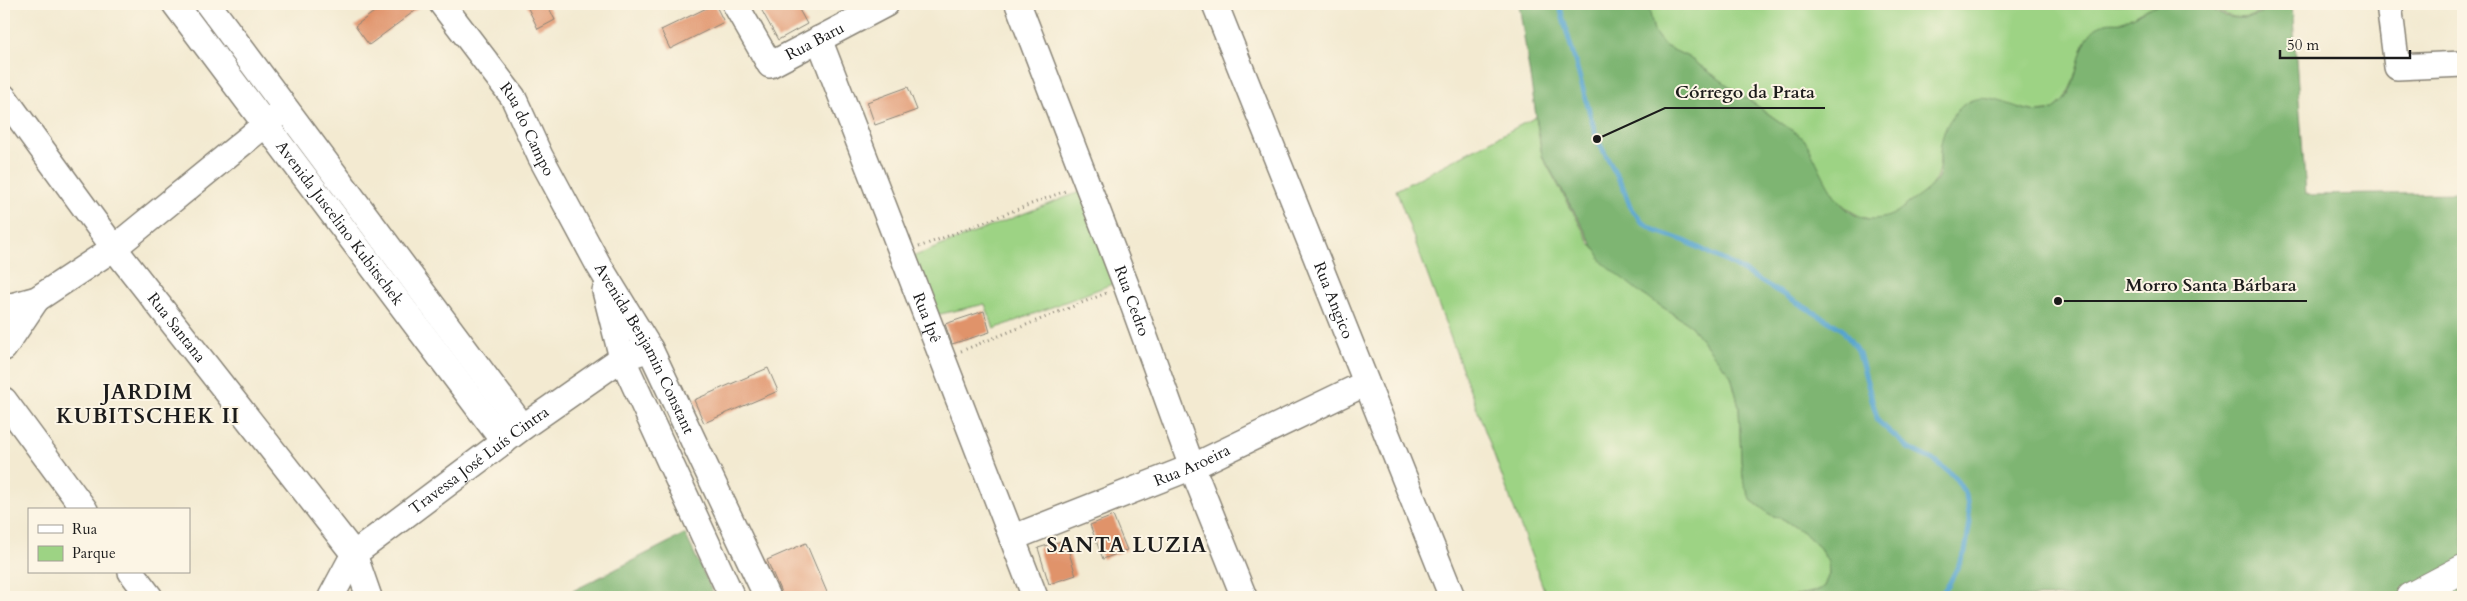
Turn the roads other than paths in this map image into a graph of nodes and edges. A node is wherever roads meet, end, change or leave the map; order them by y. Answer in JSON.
{"nodes":[{"id":1,"x":175,"y":4,"type":"edge"},
{"id":2,"x":208,"y":4,"type":"edge"},
{"id":3,"x":735,"y":4,"type":"edge"},
{"id":4,"x":886,"y":4,"type":"edge"},
{"id":5,"x":1018,"y":4,"type":"edge"},
{"id":6,"x":1214,"y":4,"type":"edge"},
{"id":7,"x":2389,"y":4,"type":"edge"},
{"id":8,"x":447,"y":5,"type":"edge"},
{"id":9,"x":819,"y":39,"type":"junction"},
{"id":10,"x":2463,"y":64,"type":"edge"},
{"id":11,"x":4,"y":97,"type":"edge"},
{"id":12,"x":286,"y":108,"type":"junction"},
{"id":13,"x":264,"y":125,"type":"junction"},
{"id":14,"x":370,"y":221,"type":"junction"},
{"id":15,"x":349,"y":237,"type":"junction"},
{"id":16,"x":114,"y":248,"type":"junction"},
{"id":17,"x":598,"y":264,"type":"junction"},
{"id":18,"x":37,"y":299,"type":"junction"},
{"id":19,"x":4,"y":308,"type":"edge"},
{"id":20,"x":4,"y":348,"type":"edge"},
{"id":21,"x":650,"y":349,"type":"junction"},
{"id":22,"x":622,"y":358,"type":"junction"},
{"id":23,"x":1366,"y":382,"type":"junction"},
{"id":24,"x":4,"y":400,"type":"edge"},
{"id":25,"x":513,"y":434,"type":"junction"},
{"id":26,"x":1192,"y":467,"type":"junction"},
{"id":27,"x":84,"y":508,"type":"edge"},
{"id":28,"x":1012,"y":538,"type":"junction"},
{"id":29,"x":354,"y":554,"type":"junction"},
{"id":30,"x":2463,"y":569,"type":"edge"},
{"id":31,"x":133,"y":574,"type":"edge"},
{"id":32,"x":150,"y":597,"type":"edge"},
{"id":33,"x":331,"y":597,"type":"edge"},
{"id":34,"x":370,"y":597,"type":"edge"},
{"id":35,"x":732,"y":597,"type":"edge"},
{"id":36,"x":767,"y":597,"type":"edge"},
{"id":37,"x":1035,"y":597,"type":"edge"},
{"id":38,"x":1244,"y":597,"type":"edge"},
{"id":39,"x":1452,"y":597,"type":"edge"},
{"id":40,"x":2410,"y":597,"type":"edge"}],
"edges":[{"from":1,"to":13,"type":"street","name":"Avenida Juscelino Kubitschek"},
{"from":2,"to":12,"type":"street","name":"Avenida Juscelino Kubitschek"},
{"from":3,"to":9,"type":"street","name":"Rua Baru"},
{"from":4,"to":9,"type":"street","name":"Rua Baru"},
{"from":5,"to":26,"type":"street","name":"Rua Cedro"},
{"from":6,"to":23,"type":"street","name":"Rua Angico"},
{"from":7,"to":10,"type":"street"},
{"from":8,"to":17,"type":"street","name":"Rua do Campo"},
{"from":9,"to":28,"type":"street","name":"Rua Ipê"},
{"from":11,"to":16,"type":"street","name":"Rua Santana"},
{"from":12,"to":13,"type":"street"},
{"from":12,"to":14,"type":"street","name":"Avenida Juscelino Kubitschek"},
{"from":13,"to":15,"type":"street","name":"Avenida Juscelino Kubitschek"},
{"from":13,"to":16,"type":"street"},
{"from":14,"to":15,"type":"street"},
{"from":14,"to":25,"type":"street","name":"Avenida Juscelino Kubitschek"},
{"from":15,"to":25,"type":"street","name":"Avenida Juscelino Kubitschek"},
{"from":16,"to":18,"type":"street"},
{"from":16,"to":29,"type":"street","name":"Rua Santana"},
{"from":17,"to":21,"type":"street","name":"Avenida Benjamin Constant"},
{"from":17,"to":22,"type":"street","name":"Avenida Benjamin Constant"},
{"from":18,"to":19,"type":"street"},
{"from":18,"to":20,"type":"street"},
{"from":21,"to":22,"type":"street","name":"Travessa José Luís Cintra"},
{"from":21,"to":36,"type":"street","name":"Avenida Benjamin Constant"},
{"from":22,"to":25,"type":"street","name":"Travessa José Luís Cintra"},
{"from":22,"to":35,"type":"street","name":"Avenida Benjamin Constant"},
{"from":23,"to":26,"type":"street","name":"Rua Aroeira"},
{"from":23,"to":39,"type":"street","name":"Rua Angico"},
{"from":24,"to":27,"type":"street"},
{"from":25,"to":29,"type":"street","name":"Travessa José Luís Cintra"},
{"from":26,"to":28,"type":"street","name":"Rua Aroeira"},
{"from":26,"to":38,"type":"street","name":"Rua Cedro"},
{"from":28,"to":37,"type":"street","name":"Rua Ipê"},
{"from":29,"to":33,"type":"street","name":"Travessa José Luís Cintra"},
{"from":29,"to":34,"type":"street","name":"Rua Santana"},
{"from":30,"to":40,"type":"main road"},
{"from":31,"to":32,"type":"street"}]}
